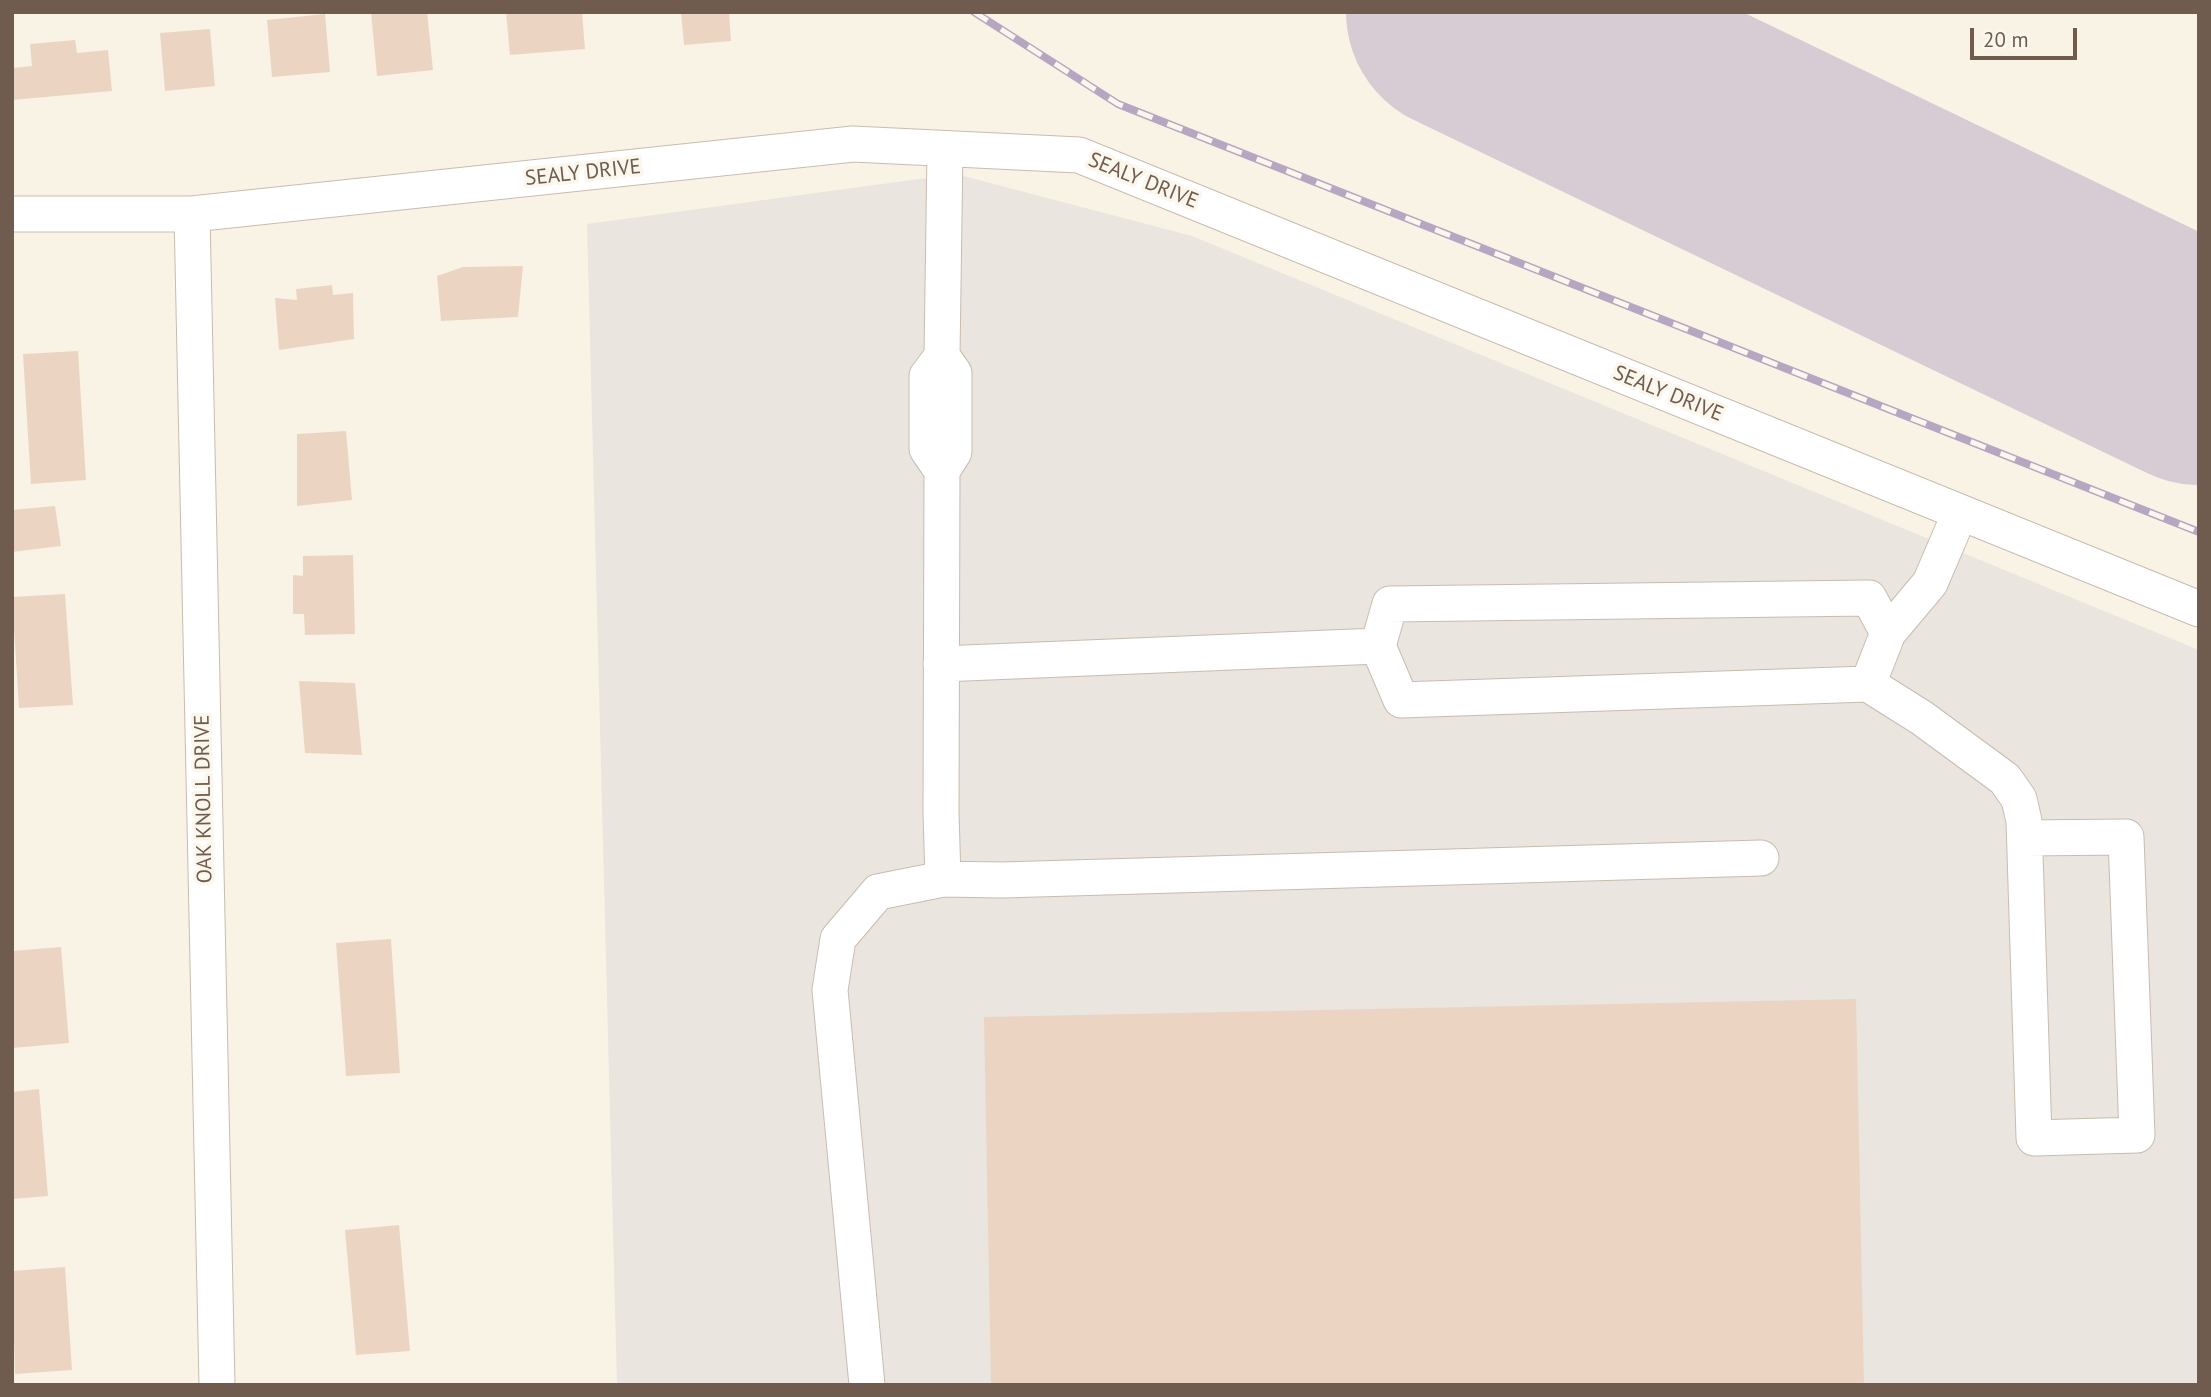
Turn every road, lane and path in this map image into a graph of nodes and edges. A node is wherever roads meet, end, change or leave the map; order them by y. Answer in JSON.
{"nodes":[{"id":1,"x":945,"y":149,"type":"junction"},
{"id":2,"x":12,"y":214,"type":"edge"},
{"id":3,"x":192,"y":214,"type":"junction"},
{"id":4,"x":1961,"y":513,"type":"junction"},
{"id":5,"x":2199,"y":609,"type":"edge"},
{"id":6,"x":1888,"y":633,"type":"junction"},
{"id":7,"x":1378,"y":646,"type":"junction"},
{"id":8,"x":941,"y":664,"type":"junction"},
{"id":9,"x":1868,"y":684,"type":"junction"},
{"id":10,"x":2025,"y":838,"type":"junction"},
{"id":11,"x":1761,"y":858,"type":"dead end"},
{"id":12,"x":943,"y":879,"type":"junction"},
{"id":13,"x":217,"y":1385,"type":"edge"},
{"id":14,"x":867,"y":1385,"type":"edge"}],
"edges":[{"from":1,"to":3,"type":"street","name":"SEALY DRIVE"},
{"from":1,"to":4,"type":"street","name":"SEALY DRIVE"},
{"from":1,"to":8,"type":"street"},
{"from":2,"to":3,"type":"street","name":"SEALY DRIVE"},
{"from":3,"to":13,"type":"street","name":"OAK KNOLL DRIVE"},
{"from":4,"to":5,"type":"street","name":"SEALY DRIVE"},
{"from":4,"to":6,"type":"street"},
{"from":6,"to":7,"type":"street"},
{"from":6,"to":9,"type":"street"},
{"from":7,"to":8,"type":"street"},
{"from":7,"to":9,"type":"street"},
{"from":8,"to":12,"type":"street"},
{"from":9,"to":10,"type":"street"},
{"from":10,"to":10,"type":"street"},
{"from":11,"to":12,"type":"street"},
{"from":12,"to":14,"type":"street"}]}
